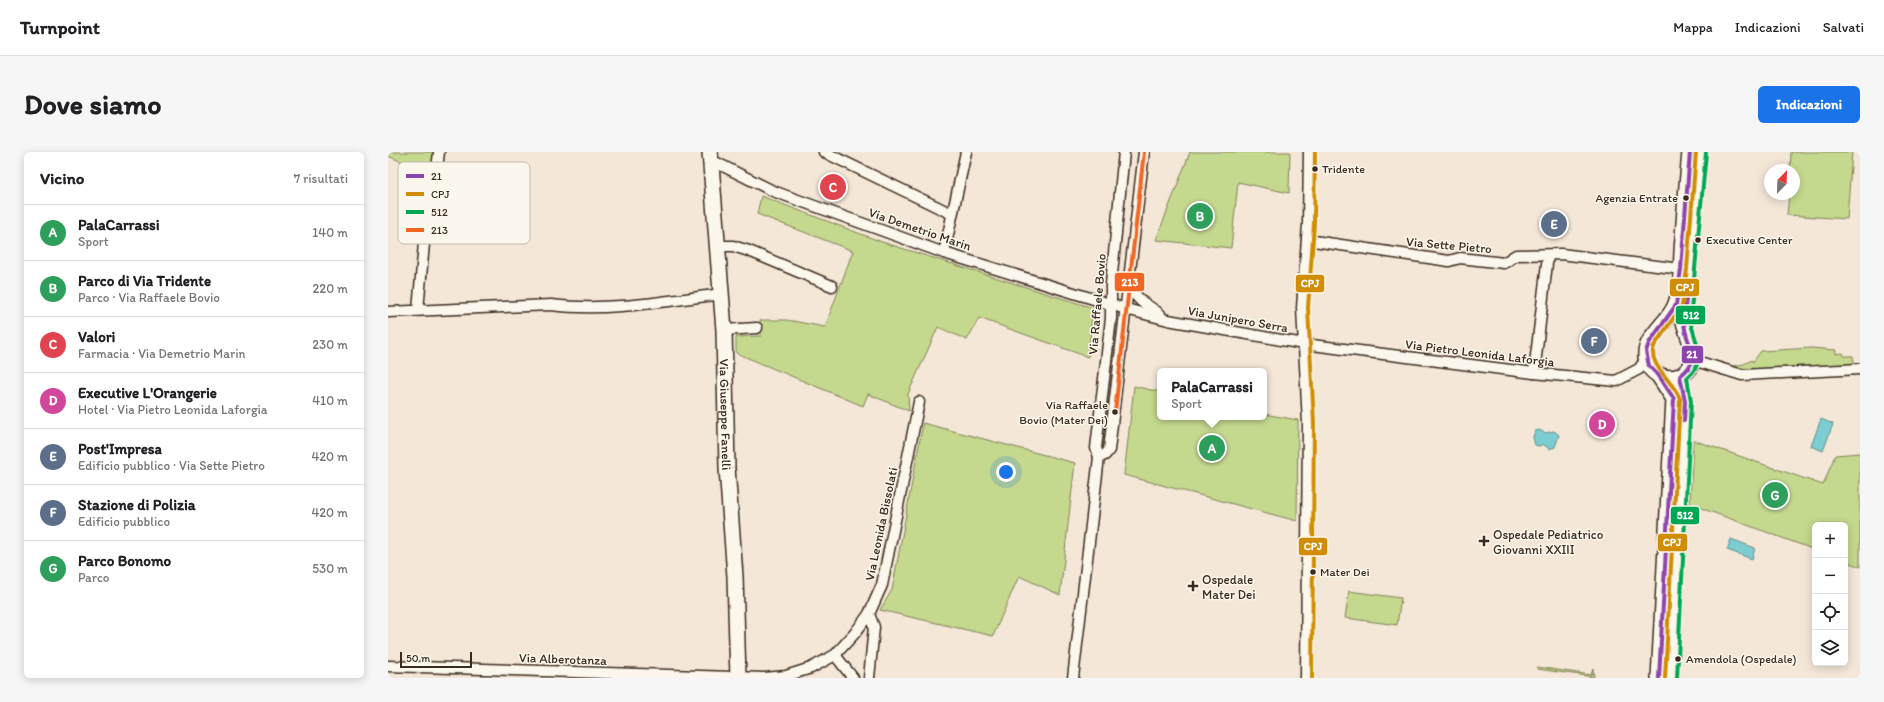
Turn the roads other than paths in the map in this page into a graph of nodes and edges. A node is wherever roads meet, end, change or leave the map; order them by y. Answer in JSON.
{"nodes":[{"id":1,"x":439,"y":152,"type":"edge"},
{"id":2,"x":824,"y":152,"type":"edge"},
{"id":3,"x":966,"y":152,"type":"edge"},
{"id":4,"x":1124,"y":152,"type":"edge"},
{"id":5,"x":1144,"y":152,"type":"edge"},
{"id":6,"x":1309,"y":152,"type":"edge"},
{"id":7,"x":1690,"y":152,"type":"edge"},
{"id":8,"x":1700,"y":152,"type":"edge"},
{"id":9,"x":711,"y":156,"type":"edge"},
{"id":10,"x":438,"y":162,"type":"edge"},
{"id":11,"x":952,"y":214,"type":"junction"},
{"id":12,"x":1307,"y":240,"type":"junction"},
{"id":13,"x":424,"y":244,"type":"edge"},
{"id":14,"x":718,"y":246,"type":"junction"},
{"id":15,"x":1115,"y":251,"type":"junction"},
{"id":16,"x":1133,"y":252,"type":"junction"},
{"id":17,"x":944,"y":253,"type":"junction"},
{"id":18,"x":1548,"y":255,"type":"junction"},
{"id":19,"x":1681,"y":269,"type":"junction"},
{"id":20,"x":832,"y":286,"type":"dead end"},
{"id":21,"x":1129,"y":288,"type":"junction"},
{"id":22,"x":722,"y":294,"type":"junction"},
{"id":23,"x":1111,"y":304,"type":"junction"},
{"id":24,"x":1126,"y":309,"type":"junction"},
{"id":25,"x":418,"y":310,"type":"junction"},
{"id":26,"x":388,"y":312,"type":"edge"},
{"id":27,"x":1168,"y":320,"type":"junction"},
{"id":28,"x":757,"y":328,"type":"dead end"},
{"id":29,"x":724,"y":330,"type":"junction"},
{"id":30,"x":1654,"y":337,"type":"junction"},
{"id":31,"x":1688,"y":339,"type":"junction"},
{"id":32,"x":1304,"y":344,"type":"junction"},
{"id":33,"x":1646,"y":359,"type":"junction"},
{"id":34,"x":1693,"y":360,"type":"junction"},
{"id":35,"x":1860,"y":369,"type":"edge"},
{"id":36,"x":1534,"y":373,"type":"junction"},
{"id":37,"x":1659,"y":376,"type":"junction"},
{"id":38,"x":1680,"y":376,"type":"junction"},
{"id":39,"x":919,"y":402,"type":"dead end"},
{"id":40,"x":1099,"y":457,"type":"junction"},
{"id":41,"x":869,"y":614,"type":"junction"},
{"id":42,"x":835,"y":655,"type":"junction"},
{"id":43,"x":388,"y":666,"type":"edge"},
{"id":44,"x":738,"y":678,"type":"edge"},
{"id":45,"x":853,"y":678,"type":"edge"},
{"id":46,"x":869,"y":678,"type":"edge"},
{"id":47,"x":1073,"y":678,"type":"edge"},
{"id":48,"x":1306,"y":678,"type":"edge"},
{"id":49,"x":1659,"y":678,"type":"edge"},
{"id":50,"x":1671,"y":678,"type":"edge"}],
"edges":[{"from":1,"to":10,"type":"street"},
{"from":2,"to":11,"type":"street"},
{"from":3,"to":11,"type":"street"},
{"from":4,"to":15,"type":"street","name":"Via Raffaele Bovio"},
{"from":5,"to":16,"type":"street"},
{"from":6,"to":12,"type":"street"},
{"from":7,"to":19,"type":"main road"},
{"from":8,"to":31,"type":"main road"},
{"from":9,"to":14,"type":"main road","name":"Via Giuseppe Fanelli"},
{"from":9,"to":17,"type":"street","name":"Via Demetrio Marin"},
{"from":11,"to":17,"type":"street"},
{"from":12,"to":18,"type":"street","name":"Via Sette Pietro"},
{"from":12,"to":32,"type":"street"},
{"from":13,"to":25,"type":"street"},
{"from":14,"to":20,"type":"street"},
{"from":14,"to":22,"type":"main road","name":"Via Giuseppe Fanelli"},
{"from":15,"to":16,"type":"street"},
{"from":15,"to":23,"type":"street","name":"Via Raffaele Bovio"},
{"from":16,"to":21,"type":"street"},
{"from":17,"to":23,"type":"street","name":"Via Demetrio Marin"},
{"from":18,"to":19,"type":"street","name":"Via Sette Pietro"},
{"from":18,"to":36,"type":"street"},
{"from":19,"to":30,"type":"main road"},
{"from":21,"to":24,"type":"street"},
{"from":21,"to":27,"type":"street","name":"Via Junipero Serra"},
{"from":22,"to":25,"type":"street"},
{"from":22,"to":29,"type":"main road","name":"Via Giuseppe Fanelli"},
{"from":23,"to":24,"type":"street","name":"Via Demetrio Marin"},
{"from":23,"to":40,"type":"street","name":"Via Raffaele Bovio"},
{"from":24,"to":27,"type":"street","name":"Via Junipero Serra"},
{"from":24,"to":40,"type":"street"},
{"from":25,"to":26,"type":"street"},
{"from":27,"to":32,"type":"street","name":"Via Junipero Serra"},
{"from":28,"to":29,"type":"street"},
{"from":29,"to":44,"type":"main road","name":"Via Giuseppe Fanelli"},
{"from":30,"to":31,"type":"main road"},
{"from":30,"to":33,"type":"main road"},
{"from":31,"to":34,"type":"main road"},
{"from":32,"to":36,"type":"street","name":"Via Pietro Leonida Laforgia"},
{"from":32,"to":48,"type":"street"},
{"from":33,"to":36,"type":"street","name":"Via Pietro Leonida Laforgia"},
{"from":33,"to":37,"type":"main road"},
{"from":34,"to":35,"type":"street"},
{"from":34,"to":38,"type":"main road"},
{"from":37,"to":38,"type":"main road"},
{"from":37,"to":49,"type":"main road"},
{"from":38,"to":50,"type":"main road"},
{"from":39,"to":41,"type":"street","name":"Via Leonida Bissolati"},
{"from":40,"to":47,"type":"street","name":"Via Raffaele Bovio"},
{"from":41,"to":42,"type":"street","name":"Via Leonida Bissolati"},
{"from":41,"to":46,"type":"street"},
{"from":42,"to":44,"type":"street","name":"Via Leonida Bissolati"},
{"from":42,"to":45,"type":"street"},
{"from":43,"to":44,"type":"street","name":"Via Alberotanza"}]}
